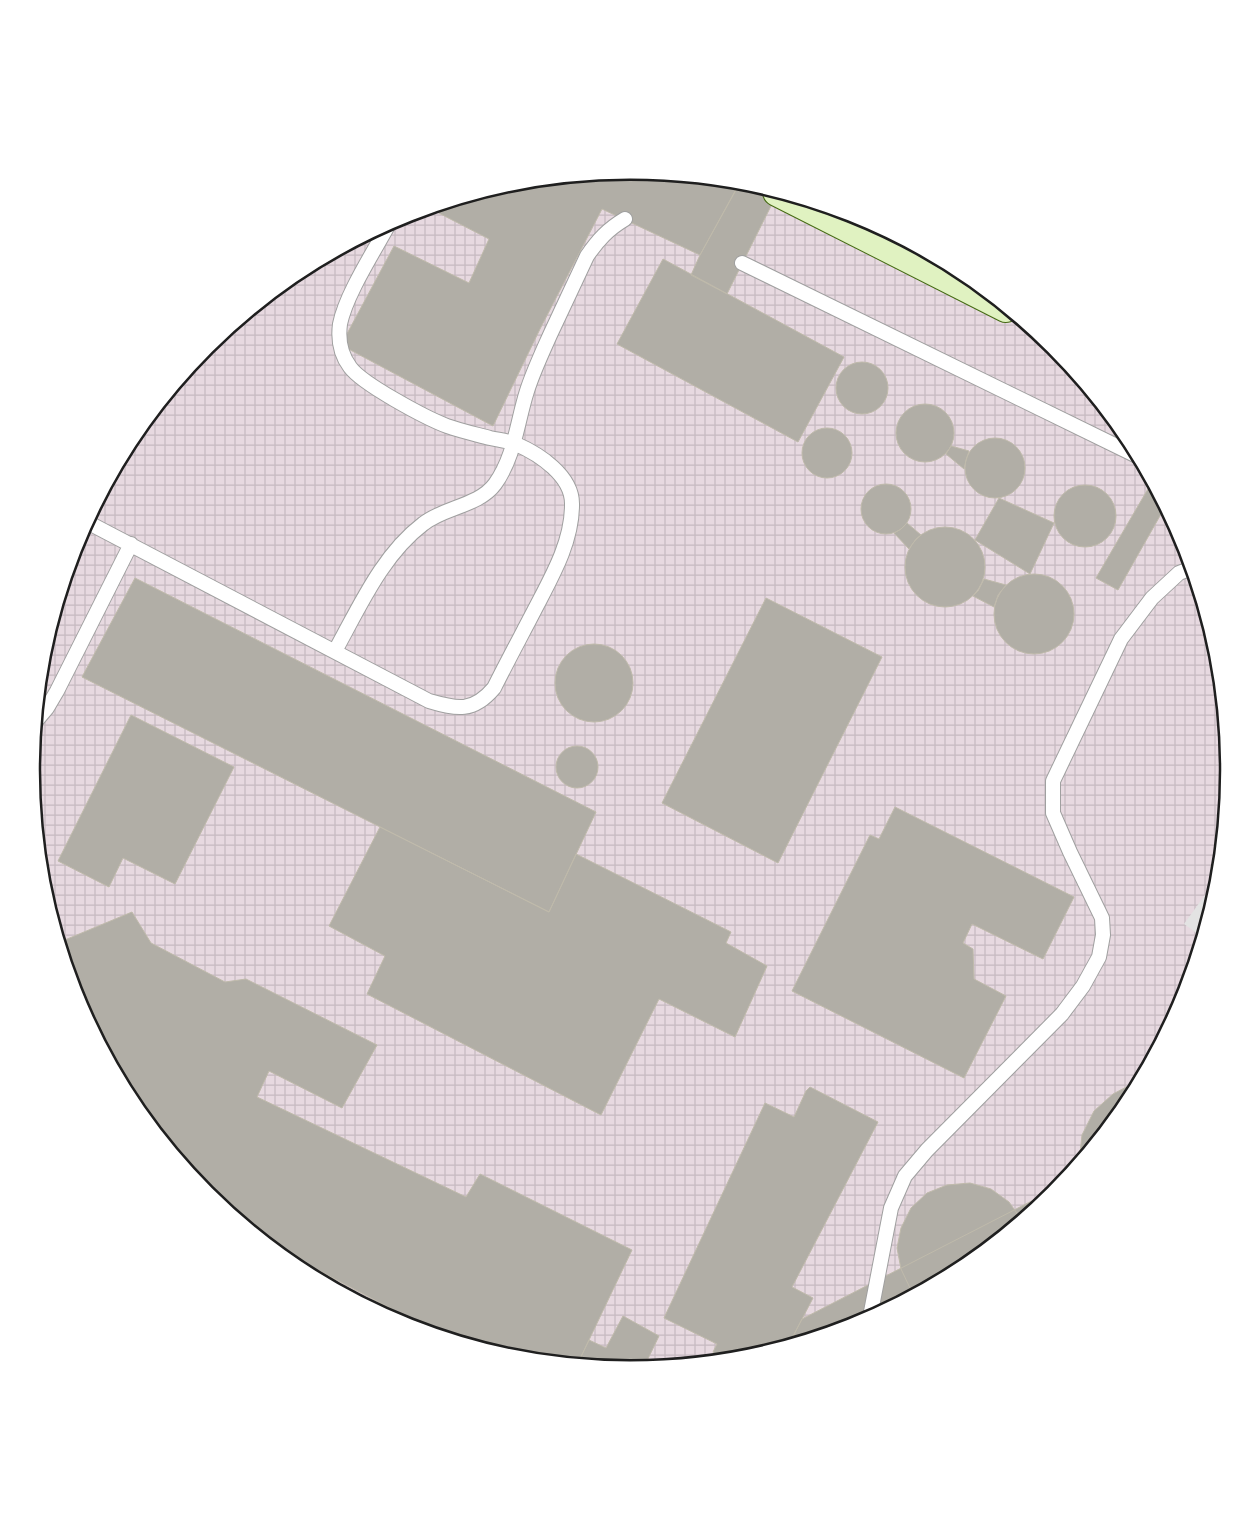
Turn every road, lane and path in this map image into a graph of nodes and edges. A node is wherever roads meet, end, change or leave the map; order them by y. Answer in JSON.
{"nodes":[{"id":1,"x":807,"y":207,"type":"edge"},
{"id":2,"x":625,"y":220,"type":"dead end"},
{"id":3,"x":384,"y":233,"type":"edge"},
{"id":4,"x":742,"y":263,"type":"dead end"},
{"id":5,"x":981,"y":295,"type":"edge"},
{"id":6,"x":514,"y":443,"type":"junction"},
{"id":7,"x":1127,"y":452,"type":"edge"},
{"id":8,"x":93,"y":526,"type":"edge"},
{"id":9,"x":131,"y":544,"type":"junction"},
{"id":10,"x":1185,"y":571,"type":"edge"},
{"id":11,"x":335,"y":651,"type":"junction"},
{"id":12,"x":43,"y":713,"type":"edge"},
{"id":13,"x":872,"y":1308,"type":"edge"}],
"edges":[{"from":1,"to":5,"type":"main road"},
{"from":2,"to":6,"type":"lane"},
{"from":3,"to":6,"type":"lane"},
{"from":4,"to":7,"type":"lane"},
{"from":6,"to":11,"type":"lane"},
{"from":6,"to":11,"type":"lane"},
{"from":8,"to":9,"type":"lane"},
{"from":9,"to":11,"type":"lane"},
{"from":9,"to":12,"type":"lane"},
{"from":10,"to":13,"type":"lane"}]}
